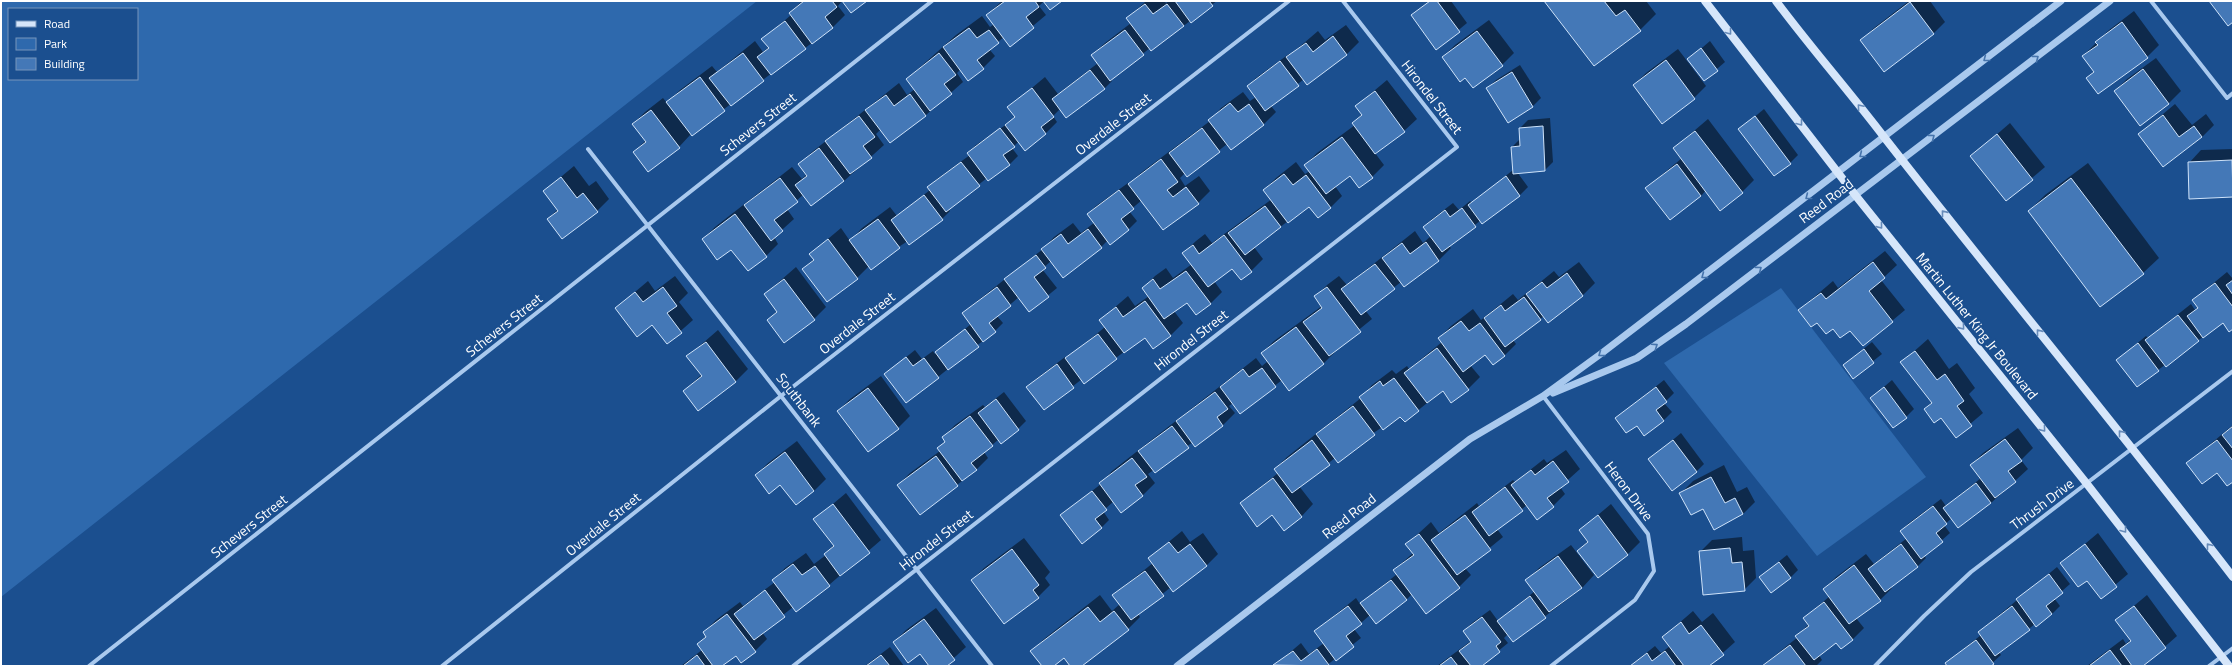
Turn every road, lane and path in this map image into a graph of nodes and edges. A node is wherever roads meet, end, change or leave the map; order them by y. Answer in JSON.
{"nodes":[{"id":1,"x":932,"y":1,"type":"edge"},
{"id":2,"x":1289,"y":1,"type":"edge"},
{"id":3,"x":1343,"y":1,"type":"edge"},
{"id":4,"x":1705,"y":1,"type":"edge"},
{"id":5,"x":1776,"y":1,"type":"edge"},
{"id":6,"x":2061,"y":1,"type":"edge"},
{"id":7,"x":2110,"y":1,"type":"edge"},
{"id":8,"x":2151,"y":1,"type":"edge"},
{"id":9,"x":2233,"y":93,"type":"edge"},
{"id":10,"x":1885,"y":137,"type":"junction"},
{"id":11,"x":588,"y":149,"type":"dead end"},
{"id":12,"x":1901,"y":160,"type":"junction"},
{"id":13,"x":1839,"y":173,"type":"junction"},
{"id":14,"x":1856,"y":196,"type":"junction"},
{"id":15,"x":648,"y":225,"type":"junction"},
{"id":16,"x":2233,"y":371,"type":"edge"},
{"id":17,"x":781,"y":396,"type":"junction"},
{"id":18,"x":1543,"y":396,"type":"junction"},
{"id":19,"x":2133,"y":448,"type":"junction"},
{"id":20,"x":2087,"y":484,"type":"junction"},
{"id":21,"x":916,"y":569,"type":"junction"},
{"id":22,"x":2233,"y":577,"type":"edge"},
{"id":23,"x":2233,"y":648,"type":"edge"},
{"id":24,"x":2222,"y":657,"type":"junction"},
{"id":25,"x":89,"y":666,"type":"edge"},
{"id":26,"x":442,"y":666,"type":"edge"},
{"id":27,"x":793,"y":666,"type":"edge"},
{"id":28,"x":992,"y":666,"type":"edge"},
{"id":29,"x":1177,"y":666,"type":"edge"},
{"id":30,"x":1552,"y":666,"type":"edge"},
{"id":31,"x":1875,"y":666,"type":"edge"},
{"id":32,"x":2210,"y":666,"type":"edge"},
{"id":33,"x":2229,"y":666,"type":"edge"}],
"edges":[{"from":1,"to":15,"type":"street","name":"Schevers Street"},
{"from":2,"to":17,"type":"street","name":"Overdale Street"},
{"from":3,"to":21,"type":"street","name":"Hirondel Street"},
{"from":4,"to":13,"type":"main road","name":"Martin Luther King Jr Boulevard","one_way":true},
{"from":10,"to":5,"type":"main road","one_way":true},
{"from":6,"to":10,"type":"street","name":"Reed Road","one_way":true},
{"from":12,"to":7,"type":"street","name":"Reed Road","one_way":true},
{"from":8,"to":9,"type":"street"},
{"from":10,"to":12,"type":"main road"},
{"from":10,"to":13,"type":"street","name":"Reed Road","one_way":true},
{"from":11,"to":15,"type":"street","name":"Southbank"},
{"from":12,"to":14,"type":"street","name":"Reed Road"},
{"from":19,"to":12,"type":"main road","one_way":true},
{"from":13,"to":14,"type":"main road","name":"Martin Luther King Jr Boulevard"},
{"from":13,"to":18,"type":"street","name":"Reed Road","one_way":true},
{"from":18,"to":14,"type":"street","name":"Reed Road","one_way":true},
{"from":14,"to":20,"type":"main road","name":"Martin Luther King Jr Boulevard","one_way":true},
{"from":15,"to":17,"type":"street","name":"Southbank"},
{"from":15,"to":25,"type":"street","name":"Schevers Street"},
{"from":16,"to":19,"type":"street","name":"Thrush Drive"},
{"from":17,"to":21,"type":"street","name":"Southbank"},
{"from":17,"to":26,"type":"street","name":"Overdale Street"},
{"from":18,"to":29,"type":"street","name":"Reed Road"},
{"from":18,"to":30,"type":"street","name":"Heron Drive"},
{"from":19,"to":20,"type":"street","name":"Thrush Drive"},
{"from":22,"to":19,"type":"main road","one_way":true},
{"from":20,"to":24,"type":"main road","name":"Martin Luther King Jr Boulevard","one_way":true},
{"from":20,"to":31,"type":"street","name":"Thrush Drive"},
{"from":21,"to":27,"type":"street","name":"Hirondel Street"},
{"from":21,"to":28,"type":"street","name":"Southbank"},
{"from":23,"to":24,"type":"street"},
{"from":24,"to":32,"type":"street"},
{"from":24,"to":33,"type":"main road","name":"Martin Luther King Jr Boulevard"}]}
